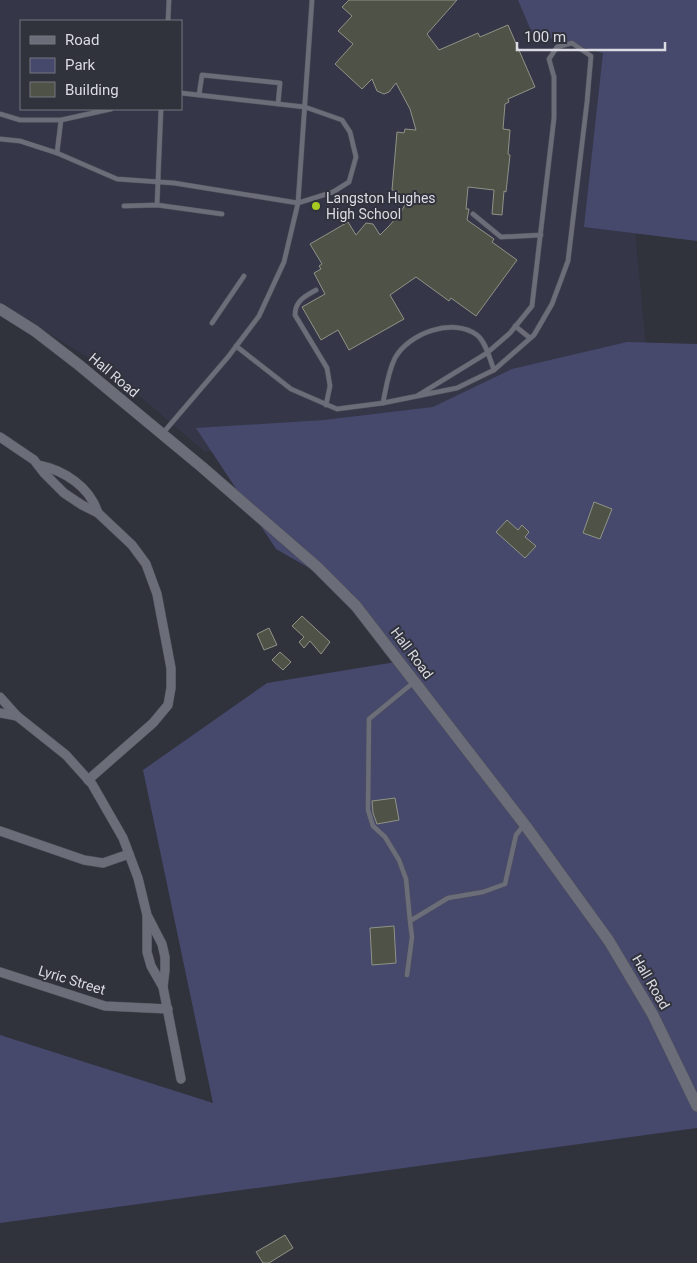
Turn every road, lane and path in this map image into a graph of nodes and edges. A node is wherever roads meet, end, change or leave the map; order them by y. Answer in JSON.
{"nodes":[{"id":1,"x":169,"y":0,"type":"edge"},
{"id":2,"x":312,"y":0,"type":"edge"},
{"id":3,"x":168,"y":20,"type":"edge"},
{"id":4,"x":182,"y":92,"type":"edge"},
{"id":5,"x":199,"y":95,"type":"junction"},
{"id":6,"x":278,"y":104,"type":"junction"},
{"id":7,"x":305,"y":107,"type":"junction"},
{"id":8,"x":107,"y":110,"type":"edge"},
{"id":9,"x":162,"y":110,"type":"edge"},
{"id":10,"x":0,"y":114,"type":"edge"},
{"id":11,"x":61,"y":120,"type":"junction"},
{"id":12,"x":0,"y":139,"type":"edge"},
{"id":13,"x":57,"y":153,"type":"junction"},
{"id":14,"x":158,"y":182,"type":"junction"},
{"id":15,"x":298,"y":202,"type":"junction"},
{"id":16,"x":156,"y":205,"type":"junction"},
{"id":17,"x":124,"y":206,"type":"dead end"},
{"id":18,"x":222,"y":214,"type":"dead end"},
{"id":19,"x":473,"y":214,"type":"dead end"},
{"id":20,"x":541,"y":235,"type":"junction"},
{"id":21,"x":244,"y":276,"type":"dead end"},
{"id":22,"x":316,"y":290,"type":"dead end"},
{"id":23,"x":0,"y":309,"type":"edge"},
{"id":24,"x":212,"y":323,"type":"dead end"},
{"id":25,"x":515,"y":326,"type":"junction"},
{"id":26,"x":530,"y":338,"type":"junction"},
{"id":27,"x":236,"y":346,"type":"junction"},
{"id":28,"x":487,"y":353,"type":"junction"},
{"id":29,"x":494,"y":370,"type":"junction"},
{"id":30,"x":417,"y":396,"type":"junction"},
{"id":31,"x":383,"y":403,"type":"junction"},
{"id":32,"x":326,"y":404,"type":"junction"},
{"id":33,"x":162,"y":434,"type":"junction"},
{"id":34,"x":0,"y":437,"type":"edge"},
{"id":35,"x":36,"y":462,"type":"junction"},
{"id":36,"x":98,"y":513,"type":"junction"},
{"id":37,"x":415,"y":681,"type":"junction"},
{"id":38,"x":0,"y":697,"type":"edge"},
{"id":39,"x":0,"y":713,"type":"edge"},
{"id":40,"x":17,"y":716,"type":"junction"},
{"id":41,"x":88,"y":780,"type":"junction"},
{"id":42,"x":525,"y":825,"type":"junction"},
{"id":43,"x":0,"y":831,"type":"edge"},
{"id":44,"x":129,"y":854,"type":"junction"},
{"id":45,"x":147,"y":915,"type":"junction"},
{"id":46,"x":410,"y":921,"type":"junction"},
{"id":47,"x":0,"y":972,"type":"edge"},
{"id":48,"x":407,"y":975,"type":"dead end"},
{"id":49,"x":163,"y":987,"type":"junction"},
{"id":50,"x":168,"y":1009,"type":"junction"},
{"id":51,"x":181,"y":1079,"type":"dead end"},
{"id":52,"x":697,"y":1106,"type":"edge"}],
"edges":[{"from":1,"to":3,"type":"lane"},
{"from":2,"to":7,"type":"lane"},
{"from":4,"to":5,"type":"lane"},
{"from":5,"to":6,"type":"lane"},
{"from":5,"to":6,"type":"lane"},
{"from":6,"to":7,"type":"lane"},
{"from":7,"to":15,"type":"lane"},
{"from":7,"to":15,"type":"lane"},
{"from":8,"to":11,"type":"lane"},
{"from":9,"to":14,"type":"lane"},
{"from":10,"to":11,"type":"lane"},
{"from":11,"to":13,"type":"lane"},
{"from":12,"to":13,"type":"lane"},
{"from":13,"to":14,"type":"lane"},
{"from":14,"to":15,"type":"lane"},
{"from":14,"to":16,"type":"lane"},
{"from":15,"to":27,"type":"lane"},
{"from":16,"to":17,"type":"lane"},
{"from":16,"to":18,"type":"lane"},
{"from":19,"to":20,"type":"lane"},
{"from":20,"to":25,"type":"lane"},
{"from":20,"to":26,"type":"lane"},
{"from":21,"to":24,"type":"lane"},
{"from":22,"to":32,"type":"lane"},
{"from":23,"to":33,"type":"street","name":"Hall Road"},
{"from":25,"to":26,"type":"lane"},
{"from":25,"to":28,"type":"lane"},
{"from":26,"to":29,"type":"lane"},
{"from":27,"to":32,"type":"lane"},
{"from":27,"to":33,"type":"lane"},
{"from":28,"to":29,"type":"lane"},
{"from":28,"to":30,"type":"lane"},
{"from":28,"to":31,"type":"lane"},
{"from":29,"to":30,"type":"lane"},
{"from":30,"to":31,"type":"lane"},
{"from":31,"to":32,"type":"lane"},
{"from":33,"to":37,"type":"street","name":"Hall Road"},
{"from":34,"to":35,"type":"street"},
{"from":35,"to":36,"type":"street"},
{"from":35,"to":36,"type":"street"},
{"from":36,"to":41,"type":"street"},
{"from":37,"to":42,"type":"street","name":"Hall Road"},
{"from":37,"to":46,"type":"lane"},
{"from":38,"to":40,"type":"street"},
{"from":39,"to":40,"type":"street"},
{"from":40,"to":41,"type":"street"},
{"from":41,"to":44,"type":"street"},
{"from":42,"to":46,"type":"lane"},
{"from":42,"to":52,"type":"street","name":"Hall Road"},
{"from":43,"to":44,"type":"street"},
{"from":44,"to":45,"type":"street"},
{"from":45,"to":49,"type":"street"},
{"from":45,"to":49,"type":"street"},
{"from":46,"to":48,"type":"lane"},
{"from":47,"to":50,"type":"street","name":"Lyric Street"},
{"from":49,"to":50,"type":"street"},
{"from":50,"to":51,"type":"street"}]}
